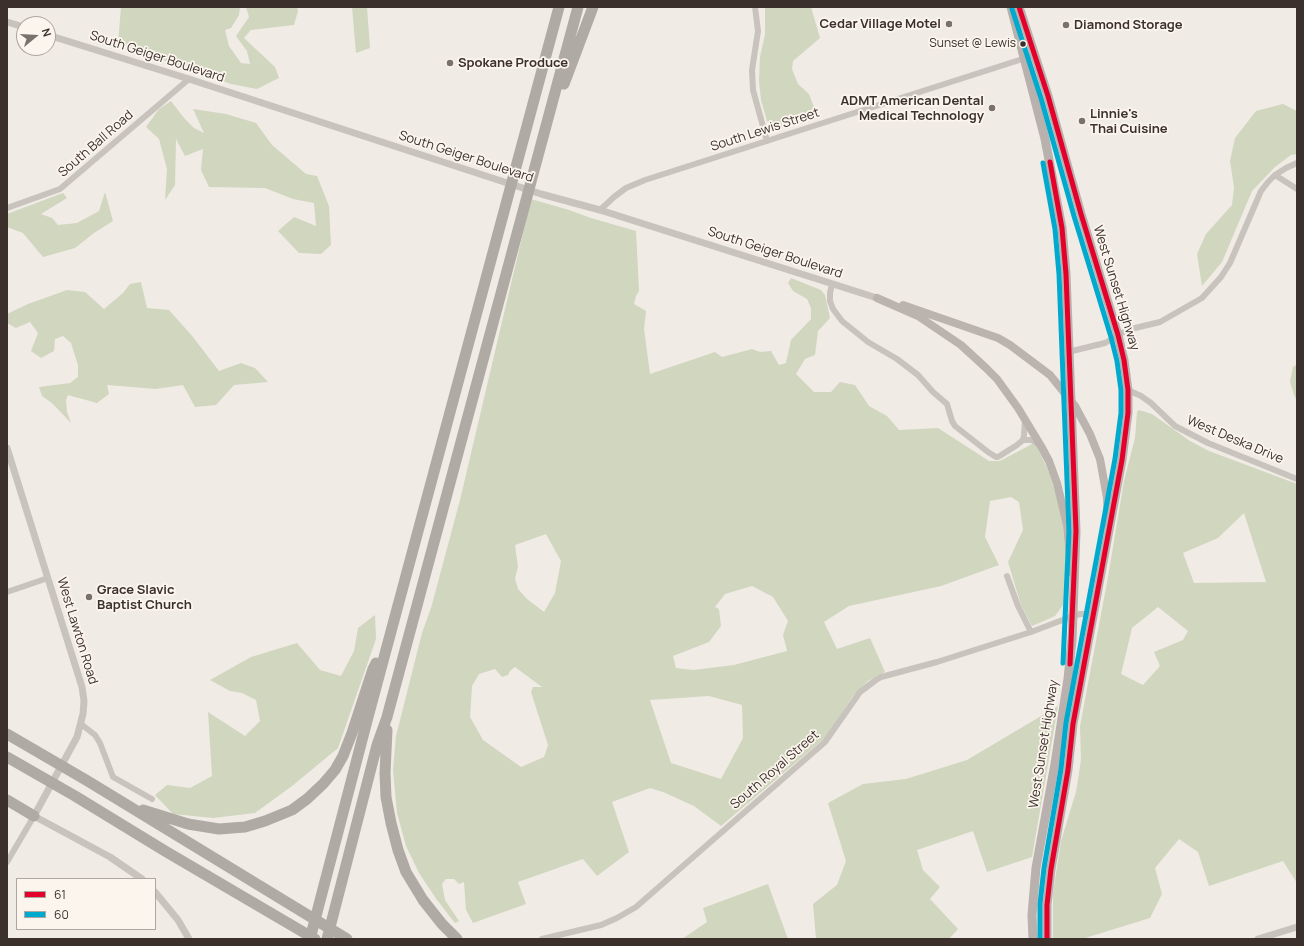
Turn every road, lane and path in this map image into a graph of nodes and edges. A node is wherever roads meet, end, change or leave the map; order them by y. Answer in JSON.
{"nodes":[{"id":1,"x":559,"y":7,"type":"edge"},
{"id":2,"x":578,"y":7,"type":"edge"},
{"id":3,"x":593,"y":7,"type":"edge"},
{"id":4,"x":755,"y":7,"type":"edge"},
{"id":5,"x":1011,"y":7,"type":"edge"},
{"id":6,"x":1019,"y":7,"type":"edge"},
{"id":7,"x":56,"y":37,"type":"edge"},
{"id":8,"x":1035,"y":55,"type":"junction"},
{"id":9,"x":1025,"y":58,"type":"junction"},
{"id":10,"x":189,"y":79,"type":"junction"},
{"id":11,"x":546,"y":129,"type":"junction"},
{"id":12,"x":767,"y":141,"type":"junction"},
{"id":13,"x":1297,"y":163,"type":"edge"},
{"id":14,"x":1275,"y":174,"type":"junction"},
{"id":15,"x":1297,"y":189,"type":"edge"},
{"id":16,"x":7,"y":208,"type":"edge"},
{"id":17,"x":600,"y":210,"type":"junction"},
{"id":18,"x":832,"y":284,"type":"junction"},
{"id":19,"x":877,"y":298,"type":"junction"},
{"id":20,"x":1118,"y":335,"type":"junction"},
{"id":21,"x":1068,"y":356,"type":"junction"},
{"id":22,"x":1128,"y":390,"type":"junction"},
{"id":23,"x":1025,"y":420,"type":"junction"},
{"id":24,"x":1022,"y":440,"type":"junction"},
{"id":25,"x":1041,"y":446,"type":"junction"},
{"id":26,"x":7,"y":448,"type":"edge"},
{"id":27,"x":1297,"y":479,"type":"edge"},
{"id":28,"x":1108,"y":533,"type":"junction"},
{"id":29,"x":1007,"y":576,"type":"dead end"},
{"id":30,"x":48,"y":578,"type":"junction"},
{"id":31,"x":7,"y":592,"type":"edge"},
{"id":32,"x":1074,"y":603,"type":"junction"},
{"id":33,"x":1094,"y":614,"type":"junction"},
{"id":34,"x":1073,"y":616,"type":"junction"},
{"id":35,"x":1031,"y":632,"type":"junction"},
{"id":36,"x":389,"y":639,"type":"junction"},
{"id":37,"x":387,"y":717,"type":"junction"},
{"id":38,"x":81,"y":724,"type":"junction"},
{"id":39,"x":7,"y":734,"type":"edge"},
{"id":40,"x":7,"y":757,"type":"edge"},
{"id":41,"x":152,"y":799,"type":"dead end"},
{"id":42,"x":7,"y":800,"type":"edge"},
{"id":43,"x":128,"y":806,"type":"junction"},
{"id":44,"x":34,"y":816,"type":"junction"},
{"id":45,"x":7,"y":862,"type":"edge"},
{"id":46,"x":141,"y":878,"type":"edge"},
{"id":47,"x":156,"y":893,"type":"edge"},
{"id":48,"x":1297,"y":927,"type":"edge"},
{"id":49,"x":189,"y":939,"type":"edge"},
{"id":50,"x":310,"y":939,"type":"edge"},
{"id":51,"x":315,"y":939,"type":"edge"},
{"id":52,"x":327,"y":939,"type":"edge"},
{"id":53,"x":347,"y":939,"type":"edge"},
{"id":54,"x":457,"y":939,"type":"edge"},
{"id":55,"x":542,"y":939,"type":"edge"},
{"id":56,"x":1032,"y":939,"type":"edge"},
{"id":57,"x":1047,"y":939,"type":"edge"},
{"id":58,"x":1258,"y":939,"type":"edge"}],
"edges":[{"from":1,"to":36,"type":"highway"},
{"from":2,"to":11,"type":"highway"},
{"from":3,"to":11,"type":"highway"},
{"from":4,"to":12,"type":"street"},
{"from":5,"to":9,"type":"main road","name":"West Sunset Highway"},
{"from":6,"to":8,"type":"main road","name":"West Sunset Highway"},
{"from":7,"to":10,"type":"street","name":"South Geiger Boulevard"},
{"from":8,"to":9,"type":"street","name":"South Lewis Street"},
{"from":8,"to":20,"type":"main road","name":"West Sunset Highway"},
{"from":9,"to":12,"type":"street","name":"South Lewis Street"},
{"from":9,"to":21,"type":"main road","name":"West Sunset Highway"},
{"from":10,"to":16,"type":"street","name":"South Ball Road"},
{"from":10,"to":17,"type":"street","name":"South Geiger Boulevard"},
{"from":11,"to":37,"type":"highway"},
{"from":12,"to":17,"type":"street","name":"South Lewis Street"},
{"from":13,"to":14,"type":"street"},
{"from":14,"to":15,"type":"street"},
{"from":14,"to":20,"type":"street"},
{"from":17,"to":18,"type":"street","name":"South Geiger Boulevard"},
{"from":18,"to":19,"type":"street","name":"South Geiger Boulevard"},
{"from":18,"to":24,"type":"street"},
{"from":19,"to":23,"type":"main road"},
{"from":19,"to":28,"type":"main road"},
{"from":20,"to":21,"type":"street"},
{"from":20,"to":22,"type":"main road","name":"West Sunset Highway"},
{"from":21,"to":32,"type":"main road","name":"West Sunset Highway"},
{"from":22,"to":27,"type":"street","name":"West Deska Drive"},
{"from":22,"to":28,"type":"main road","name":"West Sunset Highway"},
{"from":23,"to":24,"type":"street"},
{"from":23,"to":25,"type":"main road"},
{"from":24,"to":25,"type":"street"},
{"from":25,"to":32,"type":"main road"},
{"from":26,"to":30,"type":"street","name":"West Lawton Road"},
{"from":28,"to":33,"type":"main road","name":"West Sunset Highway"},
{"from":29,"to":35,"type":"street"},
{"from":30,"to":31,"type":"street"},
{"from":30,"to":38,"type":"street","name":"West Lawton Road"},
{"from":32,"to":34,"type":"main road","name":"West Sunset Highway"},
{"from":33,"to":34,"type":"street","name":"South Royal Street"},
{"from":33,"to":57,"type":"main road","name":"West Sunset Highway"},
{"from":34,"to":35,"type":"street","name":"South Royal Street"},
{"from":34,"to":56,"type":"main road","name":"West Sunset Highway"},
{"from":35,"to":55,"type":"street","name":"South Royal Street"},
{"from":36,"to":43,"type":"highway"},
{"from":36,"to":50,"type":"highway"},
{"from":37,"to":52,"type":"highway"},
{"from":37,"to":54,"type":"highway"},
{"from":38,"to":41,"type":"street"},
{"from":38,"to":44,"type":"street","name":"West Lawton Road"},
{"from":39,"to":43,"type":"highway"},
{"from":40,"to":51,"type":"highway"},
{"from":42,"to":44,"type":"highway"},
{"from":43,"to":53,"type":"highway"},
{"from":44,"to":45,"type":"street"},
{"from":44,"to":46,"type":"street"},
{"from":47,"to":49,"type":"street"},
{"from":48,"to":58,"type":"street"}]}
